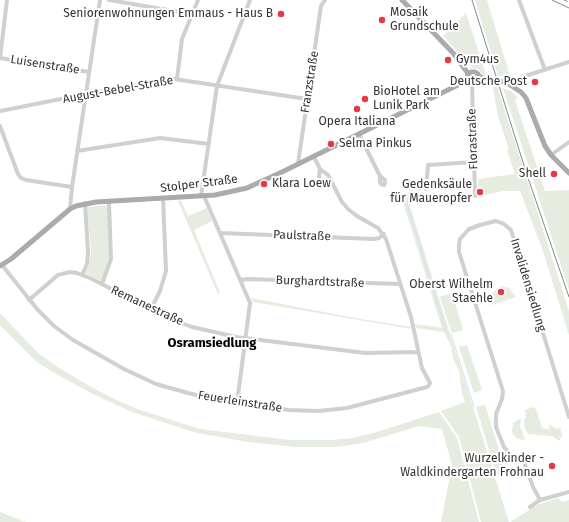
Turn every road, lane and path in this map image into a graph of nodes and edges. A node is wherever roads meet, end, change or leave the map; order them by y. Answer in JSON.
{"nodes":[{"id":1,"x":7,"y":0,"type":"edge"},
{"id":2,"x":100,"y":0,"type":"edge"},
{"id":3,"x":109,"y":0,"type":"edge"},
{"id":4,"x":198,"y":0,"type":"edge"},
{"id":5,"x":250,"y":0,"type":"edge"},
{"id":6,"x":325,"y":0,"type":"edge"},
{"id":7,"x":402,"y":0,"type":"edge"},
{"id":8,"x":519,"y":0,"type":"edge"},
{"id":9,"x":192,"y":14,"type":"junction"},
{"id":10,"x":454,"y":54,"type":"junction"},
{"id":11,"x":0,"y":58,"type":"edge"},
{"id":12,"x":569,"y":62,"type":"edge"},
{"id":13,"x":545,"y":70,"type":"junction"},
{"id":14,"x":89,"y":72,"type":"junction"},
{"id":15,"x":474,"y":72,"type":"junction"},
{"id":16,"x":479,"y":76,"type":"junction"},
{"id":17,"x":177,"y":79,"type":"junction"},
{"id":18,"x":471,"y":80,"type":"junction"},
{"id":19,"x":503,"y":82,"type":"junction"},
{"id":20,"x":217,"y":86,"type":"junction"},
{"id":21,"x":514,"y":87,"type":"junction"},
{"id":22,"x":86,"y":94,"type":"junction"},
{"id":23,"x":307,"y":99,"type":"junction"},
{"id":24,"x":0,"y":111,"type":"edge"},
{"id":25,"x":0,"y":126,"type":"edge"},
{"id":26,"x":359,"y":134,"type":"junction"},
{"id":27,"x":569,"y":142,"type":"edge"},
{"id":28,"x":209,"y":144,"type":"junction"},
{"id":29,"x":77,"y":151,"type":"junction"},
{"id":30,"x":551,"y":155,"type":"junction"},
{"id":31,"x":314,"y":157,"type":"junction"},
{"id":32,"x":474,"y":162,"type":"junction"},
{"id":33,"x":298,"y":164,"type":"junction"},
{"id":34,"x":320,"y":168,"type":"junction"},
{"id":35,"x":569,"y":174,"type":"edge"},
{"id":36,"x":380,"y":176,"type":"dead end"},
{"id":37,"x":330,"y":180,"type":"junction"},
{"id":38,"x":72,"y":187,"type":"junction"},
{"id":39,"x":426,"y":189,"type":"dead end"},
{"id":40,"x":203,"y":196,"type":"junction"},
{"id":41,"x":475,"y":196,"type":"dead end"},
{"id":42,"x":163,"y":198,"type":"junction"},
{"id":43,"x":109,"y":202,"type":"junction"},
{"id":44,"x":85,"y":203,"type":"junction"},
{"id":45,"x":70,"y":209,"type":"junction"},
{"id":46,"x":220,"y":233,"type":"junction"},
{"id":47,"x":384,"y":234,"type":"junction"},
{"id":48,"x":1,"y":265,"type":"edge"},
{"id":49,"x":82,"y":275,"type":"junction"},
{"id":50,"x":241,"y":280,"type":"junction"},
{"id":51,"x":102,"y":284,"type":"junction"},
{"id":52,"x":400,"y":284,"type":"junction"},
{"id":53,"x":29,"y":300,"type":"junction"},
{"id":54,"x":151,"y":309,"type":"junction"},
{"id":55,"x":245,"y":338,"type":"junction"},
{"id":56,"x":418,"y":352,"type":"junction"},
{"id":57,"x":237,"y":403,"type":"junction"},
{"id":58,"x":569,"y":417,"type":"edge"},
{"id":59,"x":569,"y":492,"type":"edge"},
{"id":60,"x":540,"y":500,"type":"junction"},
{"id":61,"x":530,"y":507,"type":"dead end"}],
"edges":[{"from":1,"to":11,"type":"street"},
{"from":2,"to":14,"type":"street"},
{"from":3,"to":9,"type":"street"},
{"from":4,"to":9,"type":"street"},
{"from":5,"to":20,"type":"street"},
{"from":6,"to":23,"type":"street","name":"Franzstraße"},
{"from":7,"to":10,"type":"main road"},
{"from":8,"to":13,"type":"street"},
{"from":9,"to":17,"type":"street"},
{"from":10,"to":15,"type":"main road"},
{"from":10,"to":18,"type":"main road"},
{"from":11,"to":14,"type":"street","name":"Luisenstraße"},
{"from":12,"to":13,"type":"street"},
{"from":13,"to":21,"type":"street"},
{"from":14,"to":22,"type":"street"},
{"from":15,"to":16,"type":"main road"},
{"from":15,"to":18,"type":"main road","name":"Stolper Straße"},
{"from":16,"to":18,"type":"main road"},
{"from":16,"to":19,"type":"main road"},
{"from":17,"to":20,"type":"street","name":"August-Bebel-Straße"},
{"from":17,"to":22,"type":"street","name":"August-Bebel-Straße"},
{"from":18,"to":19,"type":"main road"},
{"from":18,"to":26,"type":"main road","name":"Stolper Straße"},
{"from":18,"to":32,"type":"street","name":"Florastraße"},
{"from":19,"to":21,"type":"main road"},
{"from":20,"to":23,"type":"street","name":"August-Bebel-Straße"},
{"from":20,"to":28,"type":"street"},
{"from":21,"to":30,"type":"main road"},
{"from":22,"to":24,"type":"street","name":"August-Bebel-Straße"},
{"from":22,"to":29,"type":"street"},
{"from":23,"to":33,"type":"street","name":"Franzstraße"},
{"from":25,"to":38,"type":"street"},
{"from":26,"to":31,"type":"main road","name":"Stolper Straße"},
{"from":26,"to":36,"type":"street"},
{"from":27,"to":30,"type":"street"},
{"from":28,"to":29,"type":"street"},
{"from":28,"to":40,"type":"street"},
{"from":29,"to":38,"type":"street"},
{"from":30,"to":35,"type":"main road"},
{"from":31,"to":33,"type":"main road","name":"Stolper Straße"},
{"from":31,"to":34,"type":"street"},
{"from":32,"to":39,"type":"street"},
{"from":32,"to":41,"type":"street","name":"Florastraße"},
{"from":33,"to":40,"type":"main road","name":"Stolper Straße"},
{"from":34,"to":37,"type":"street"},
{"from":34,"to":37,"type":"street"},
{"from":37,"to":47,"type":"street"},
{"from":38,"to":45,"type":"street"},
{"from":40,"to":42,"type":"main road","name":"Stolper Straße"},
{"from":40,"to":46,"type":"street"},
{"from":42,"to":43,"type":"main road","name":"Stolper Straße"},
{"from":42,"to":54,"type":"street"},
{"from":43,"to":44,"type":"main road","name":"Stolper Straße"},
{"from":43,"to":51,"type":"street"},
{"from":44,"to":45,"type":"main road","name":"Stolper Straße"},
{"from":44,"to":49,"type":"street"},
{"from":45,"to":48,"type":"main road","name":"Stolper Straße"},
{"from":46,"to":47,"type":"street","name":"Paulstraße"},
{"from":46,"to":50,"type":"street"},
{"from":47,"to":52,"type":"street"},
{"from":48,"to":53,"type":"street","name":"Feuerleinstraße"},
{"from":49,"to":51,"type":"street","name":"Remanestraße"},
{"from":49,"to":53,"type":"street","name":"Remanestraße"},
{"from":50,"to":52,"type":"street","name":"Burghardtstraße"},
{"from":50,"to":55,"type":"street"},
{"from":51,"to":54,"type":"street","name":"Remanestraße"},
{"from":52,"to":56,"type":"street"},
{"from":53,"to":57,"type":"street","name":"Feuerleinstraße"},
{"from":54,"to":55,"type":"street","name":"Remanestraße"},
{"from":55,"to":56,"type":"street","name":"Remanestraße"},
{"from":55,"to":57,"type":"street"},
{"from":56,"to":57,"type":"street","name":"Feuerleinstraße"},
{"from":58,"to":60,"type":"street","name":"Invalidensiedlung"},
{"from":59,"to":60,"type":"street"},
{"from":60,"to":61,"type":"street"}]}
